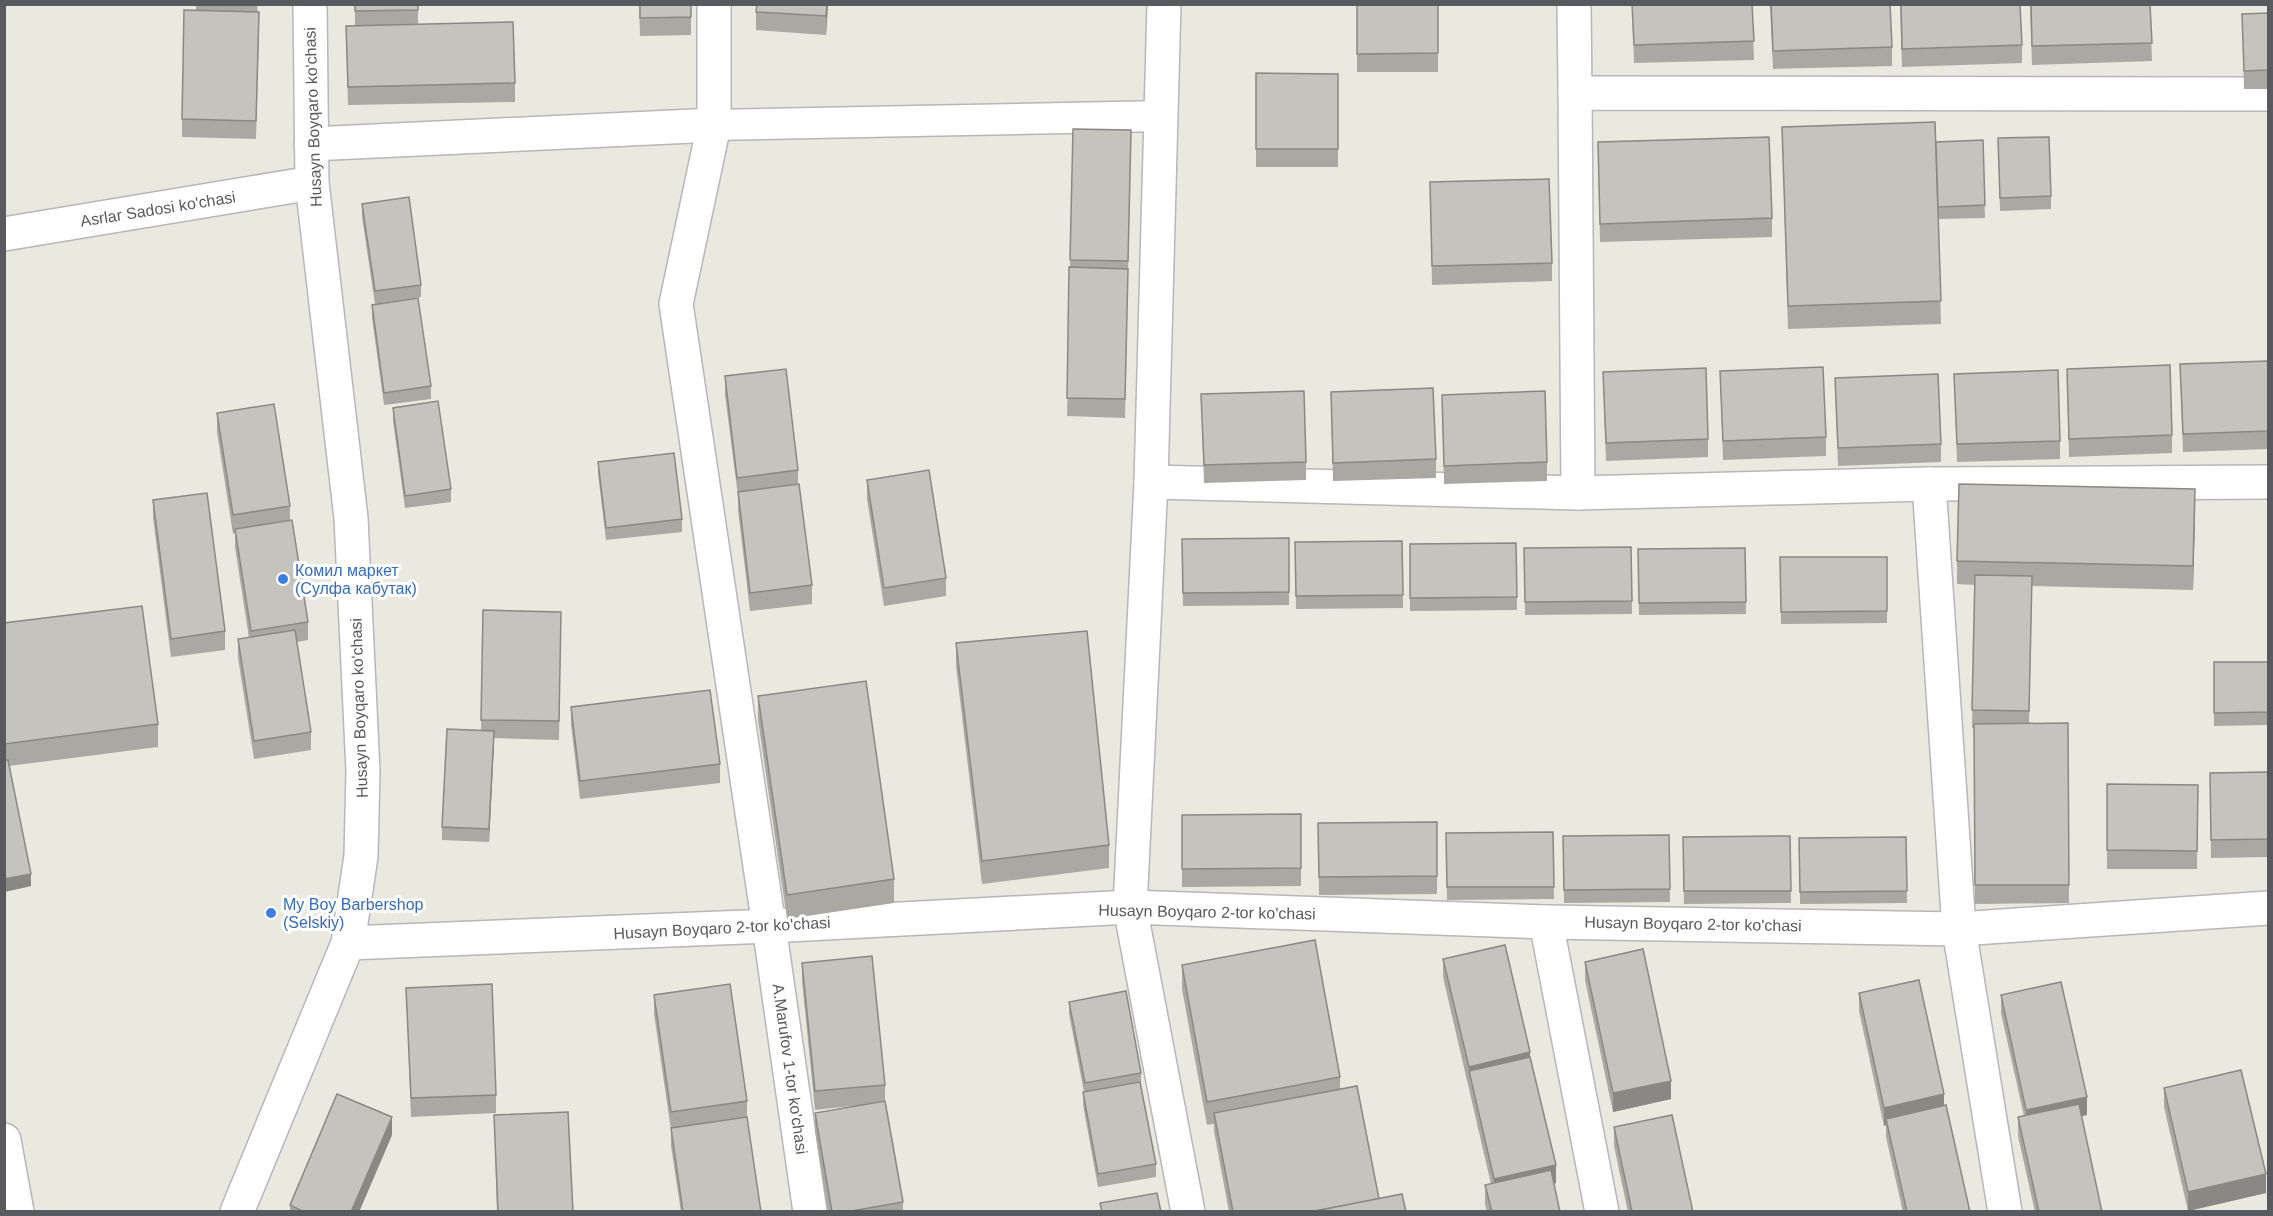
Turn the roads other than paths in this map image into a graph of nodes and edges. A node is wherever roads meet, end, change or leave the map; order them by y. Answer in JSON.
{"nodes":[{"id":1,"x":310,"y":4,"type":"edge"},
{"id":2,"x":714,"y":4,"type":"edge"},
{"id":3,"x":1164,"y":4,"type":"edge"},
{"id":4,"x":1574,"y":4,"type":"edge"},
{"id":5,"x":1575,"y":93,"type":"junction"},
{"id":6,"x":2268,"y":94,"type":"edge"},
{"id":7,"x":1162,"y":116,"type":"junction"},
{"id":8,"x":714,"y":125,"type":"junction"},
{"id":9,"x":311,"y":144,"type":"junction"},
{"id":10,"x":312,"y":183,"type":"junction"},
{"id":11,"x":4,"y":234,"type":"edge"},
{"id":12,"x":1151,"y":482,"type":"junction"},
{"id":13,"x":2268,"y":482,"type":"edge"},
{"id":14,"x":1929,"y":484,"type":"junction"},
{"id":15,"x":1578,"y":493,"type":"junction"},
{"id":16,"x":1130,"y":908,"type":"junction"},
{"id":17,"x":2268,"y":908,"type":"edge"},
{"id":18,"x":1546,"y":922,"type":"junction"},
{"id":19,"x":769,"y":926,"type":"junction"},
{"id":20,"x":1959,"y":929,"type":"junction"},
{"id":21,"x":348,"y":943,"type":"junction"},
{"id":22,"x":4,"y":1140,"type":"edge"},
{"id":23,"x":17,"y":1212,"type":"edge"},
{"id":24,"x":237,"y":1212,"type":"edge"},
{"id":25,"x":810,"y":1212,"type":"edge"},
{"id":26,"x":1188,"y":1212,"type":"edge"},
{"id":27,"x":1602,"y":1212,"type":"edge"},
{"id":28,"x":2005,"y":1212,"type":"edge"}],
"edges":[{"from":1,"to":9,"type":"street","name":"Husayn Boyqaro ko'chasi"},
{"from":2,"to":8,"type":"street","name":"A.Marufov 1-tor ko'chasi"},
{"from":3,"to":7,"type":"street"},
{"from":4,"to":5,"type":"street"},
{"from":5,"to":6,"type":"street"},
{"from":5,"to":15,"type":"street"},
{"from":7,"to":8,"type":"street"},
{"from":7,"to":12,"type":"street"},
{"from":8,"to":9,"type":"street"},
{"from":8,"to":19,"type":"street","name":"A.Marufov 1-tor ko'chasi"},
{"from":9,"to":10,"type":"street","name":"Husayn Boyqaro ko'chasi"},
{"from":10,"to":11,"type":"street","name":"Asrlar Sadosi ko'chasi"},
{"from":10,"to":21,"type":"street","name":"Husayn Boyqaro ko'chasi"},
{"from":12,"to":15,"type":"street"},
{"from":12,"to":16,"type":"street"},
{"from":13,"to":14,"type":"street"},
{"from":14,"to":15,"type":"street"},
{"from":14,"to":20,"type":"street"},
{"from":16,"to":18,"type":"street","name":"Husayn Boyqaro 2-tor ko'chasi"},
{"from":16,"to":19,"type":"street","name":"Husayn Boyqaro 2-tor ko'chasi"},
{"from":16,"to":26,"type":"street"},
{"from":17,"to":20,"type":"street","name":"Husayn Boyqaro 2-tor ko'chasi"},
{"from":18,"to":20,"type":"street","name":"Husayn Boyqaro 2-tor ko'chasi"},
{"from":18,"to":27,"type":"street"},
{"from":19,"to":21,"type":"street","name":"Husayn Boyqaro 2-tor ko'chasi"},
{"from":19,"to":25,"type":"street","name":"A.Marufov 1-tor ko'chasi"},
{"from":20,"to":28,"type":"street"},
{"from":21,"to":24,"type":"street","name":"Husayn Boyqaro ko'chasi"},
{"from":22,"to":23,"type":"street"}]}
